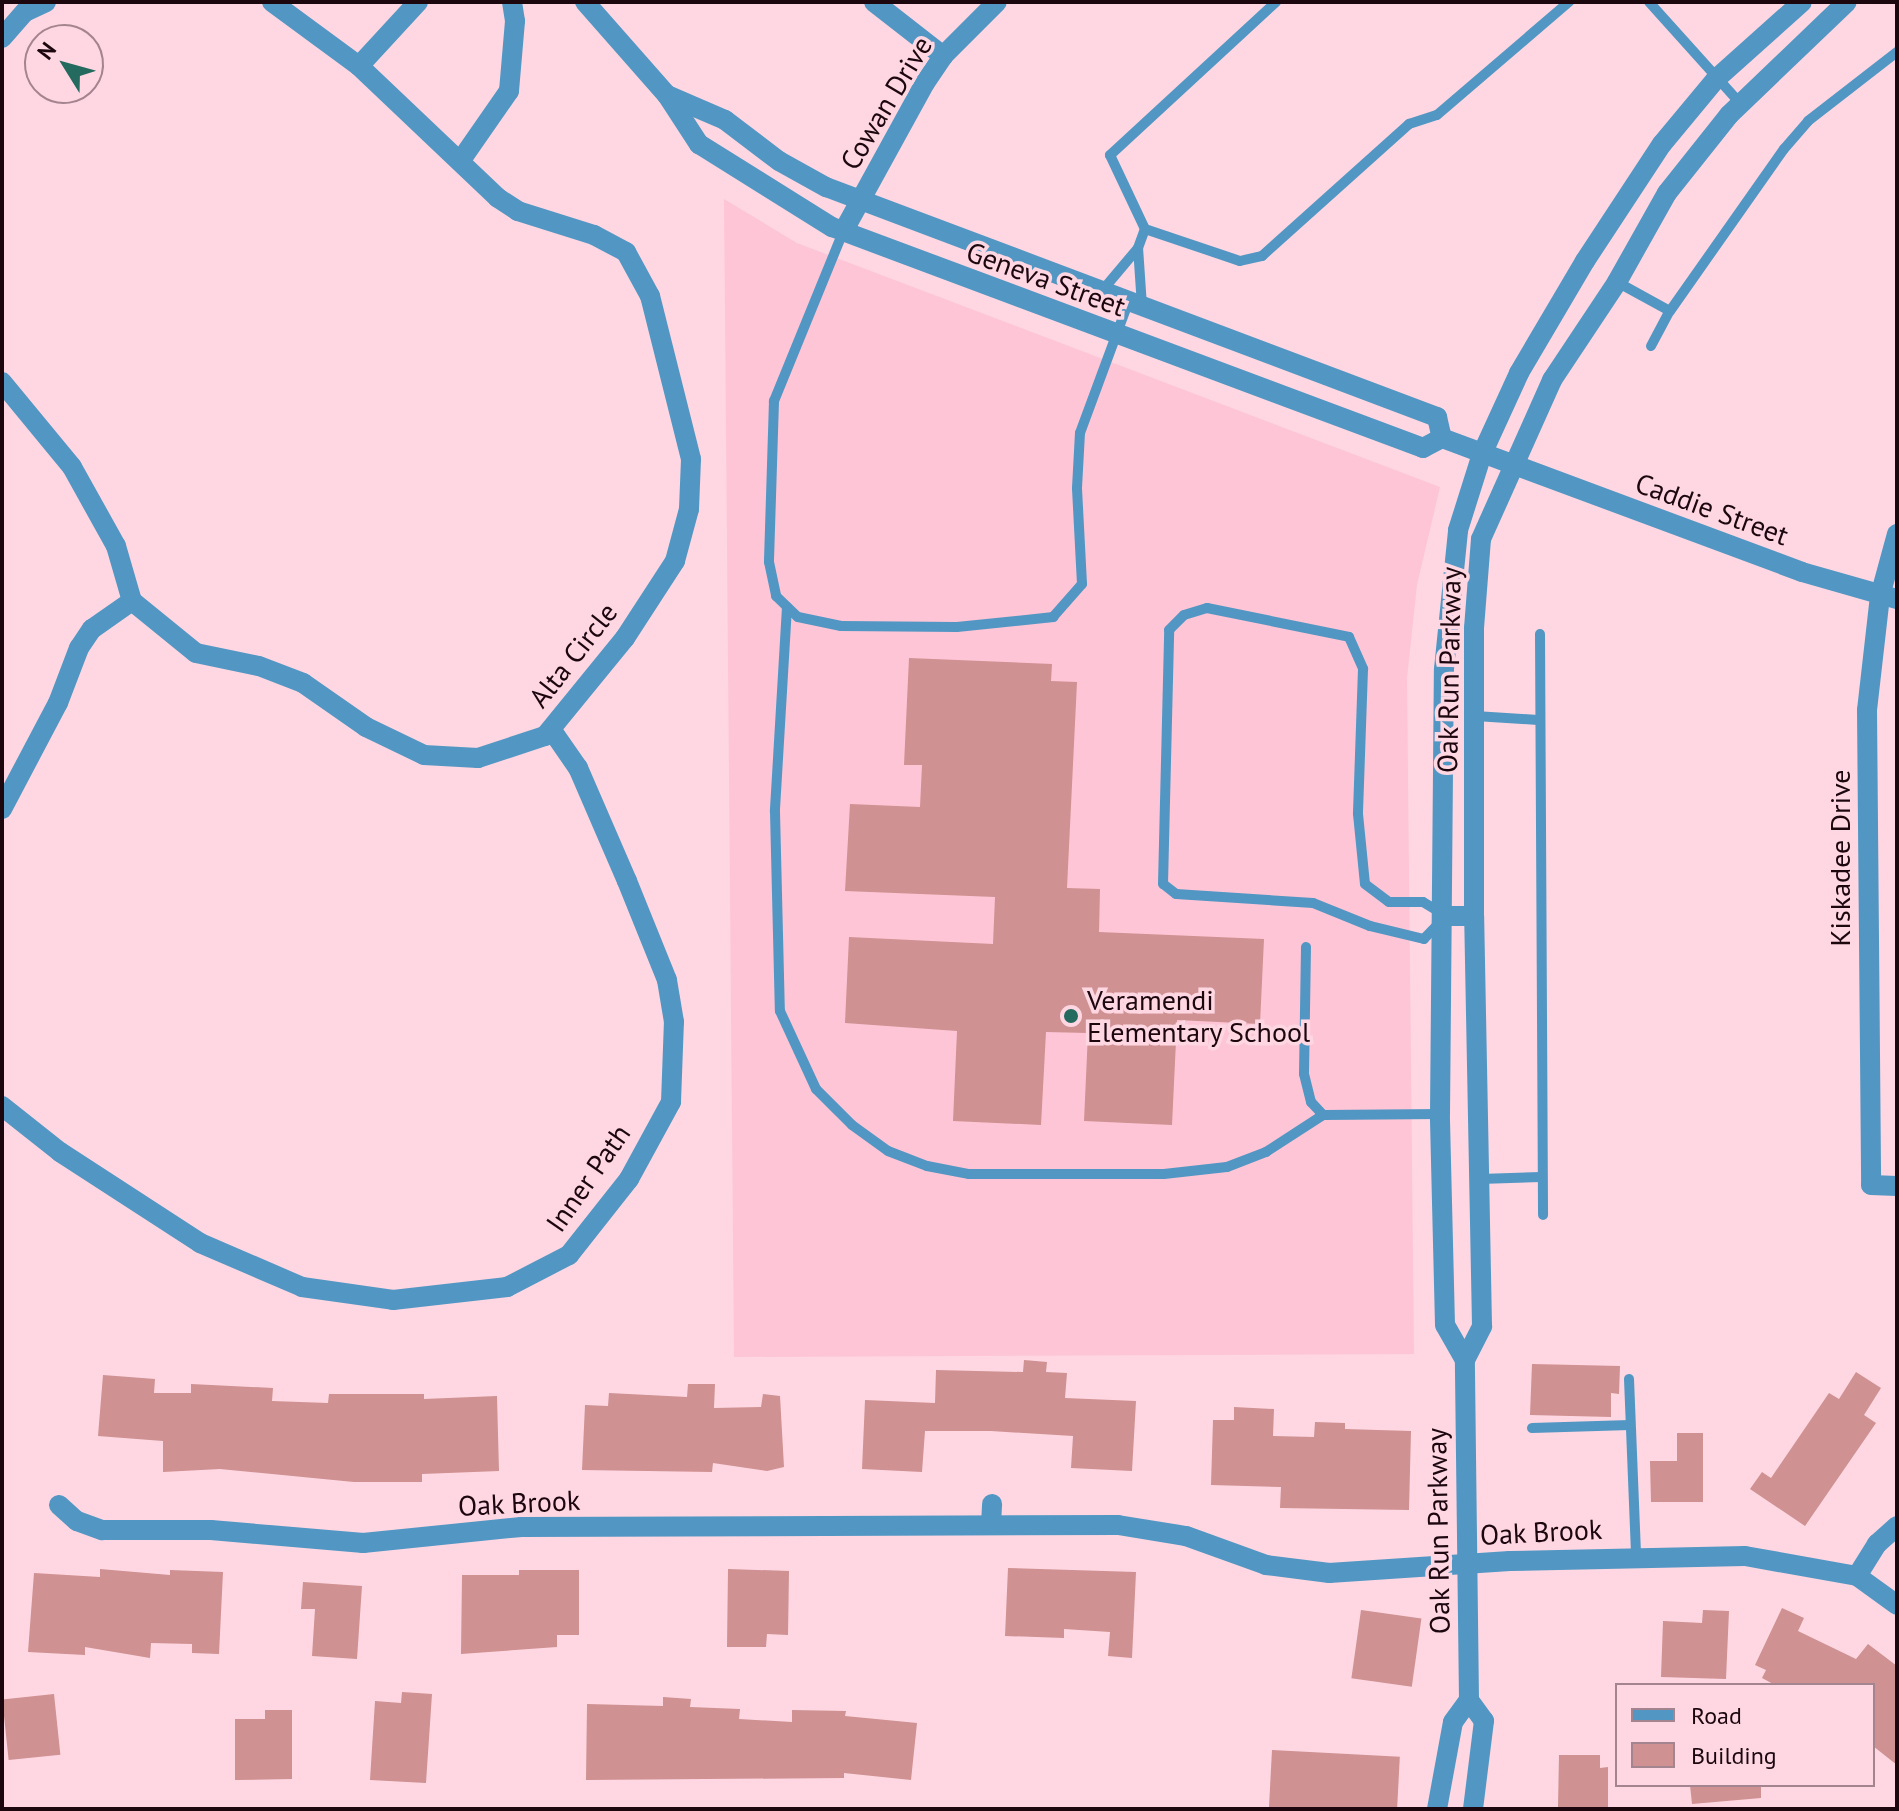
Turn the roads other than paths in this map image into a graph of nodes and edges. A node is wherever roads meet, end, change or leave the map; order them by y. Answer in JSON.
{"nodes":[{"id":1,"x":46,"y":2,"type":"edge"},
{"id":2,"x":272,"y":2,"type":"edge"},
{"id":3,"x":418,"y":2,"type":"edge"},
{"id":4,"x":512,"y":2,"type":"edge"},
{"id":5,"x":585,"y":2,"type":"edge"},
{"id":6,"x":874,"y":2,"type":"edge"},
{"id":7,"x":997,"y":2,"type":"edge"},
{"id":8,"x":1276,"y":2,"type":"edge"},
{"id":9,"x":1569,"y":2,"type":"edge"},
{"id":10,"x":1649,"y":2,"type":"edge"},
{"id":11,"x":1802,"y":2,"type":"edge"},
{"id":12,"x":1847,"y":2,"type":"edge"},
{"id":13,"x":2,"y":38,"type":"edge"},
{"id":14,"x":1897,"y":52,"type":"edge"},
{"id":15,"x":943,"y":56,"type":"junction"},
{"id":16,"x":359,"y":66,"type":"junction"},
{"id":17,"x":1716,"y":79,"type":"junction"},
{"id":18,"x":667,"y":95,"type":"junction"},
{"id":19,"x":1740,"y":103,"type":"junction"},
{"id":20,"x":461,"y":160,"type":"junction"},
{"id":21,"x":860,"y":202,"type":"junction"},
{"id":22,"x":1145,"y":229,"type":"junction"},
{"id":23,"x":843,"y":232,"type":"junction"},
{"id":24,"x":1138,"y":248,"type":"junction"},
{"id":25,"x":1617,"y":282,"type":"junction"},
{"id":26,"x":1100,"y":292,"type":"junction"},
{"id":27,"x":1135,"y":305,"type":"junction"},
{"id":28,"x":1670,"y":311,"type":"junction"},
{"id":29,"x":1120,"y":336,"type":"junction"},
{"id":30,"x":1651,"y":346,"type":"dead end"},
{"id":31,"x":2,"y":382,"type":"edge"},
{"id":32,"x":1442,"y":438,"type":"junction"},
{"id":33,"x":1482,"y":454,"type":"junction"},
{"id":34,"x":1511,"y":465,"type":"junction"},
{"id":35,"x":1897,"y":534,"type":"edge"},
{"id":36,"x":1888,"y":598,"type":"edge"},
{"id":37,"x":132,"y":601,"type":"junction"},
{"id":38,"x":787,"y":607,"type":"junction"},
{"id":39,"x":1540,"y":634,"type":"dead end"},
{"id":40,"x":1475,"y":716,"type":"junction"},
{"id":41,"x":1538,"y":720,"type":"junction"},
{"id":42,"x":551,"y":729,"type":"junction"},
{"id":43,"x":2,"y":809,"type":"edge"},
{"id":44,"x":1446,"y":916,"type":"junction"},
{"id":45,"x":1474,"y":916,"type":"junction"},
{"id":46,"x":1306,"y":947,"type":"dead end"},
{"id":47,"x":2,"y":1106,"type":"edge"},
{"id":48,"x":1440,"y":1114,"type":"junction"},
{"id":49,"x":1323,"y":1115,"type":"junction"},
{"id":50,"x":1541,"y":1177,"type":"junction"},
{"id":51,"x":1480,"y":1179,"type":"junction"},
{"id":52,"x":1897,"y":1186,"type":"edge"},
{"id":53,"x":1543,"y":1215,"type":"dead end"},
{"id":54,"x":1465,"y":1360,"type":"junction"},
{"id":55,"x":1629,"y":1379,"type":"dead end"},
{"id":56,"x":1630,"y":1425,"type":"junction"},
{"id":57,"x":1532,"y":1428,"type":"dead end"},
{"id":58,"x":992,"y":1504,"type":"dead end"},
{"id":59,"x":59,"y":1505,"type":"dead end"},
{"id":60,"x":991,"y":1525,"type":"junction"},
{"id":61,"x":1897,"y":1526,"type":"edge"},
{"id":62,"x":1636,"y":1556,"type":"junction"},
{"id":63,"x":1465,"y":1564,"type":"junction"},
{"id":64,"x":1857,"y":1576,"type":"junction"},
{"id":65,"x":1897,"y":1605,"type":"edge"},
{"id":66,"x":1469,"y":1700,"type":"junction"},
{"id":67,"x":1437,"y":1809,"type":"edge"},
{"id":68,"x":1473,"y":1809,"type":"edge"}],
"edges":[{"from":1,"to":13,"type":"street"},
{"from":2,"to":16,"type":"street","name":"Alta Circle"},
{"from":3,"to":16,"type":"street"},
{"from":4,"to":20,"type":"street"},
{"from":5,"to":18,"type":"street","name":"Geneva Street"},
{"from":6,"to":15,"type":"street"},
{"from":7,"to":15,"type":"street","name":"Cowan Drive"},
{"from":8,"to":22,"type":"lane"},
{"from":9,"to":22,"type":"lane"},
{"from":10,"to":17,"type":"lane"},
{"from":11,"to":17,"type":"street","name":"Oak Run Parkway"},
{"from":12,"to":19,"type":"street","name":"Oak Run Parkway"},
{"from":14,"to":28,"type":"lane"},
{"from":15,"to":21,"type":"street","name":"Cowan Drive"},
{"from":16,"to":20,"type":"street","name":"Alta Circle"},
{"from":17,"to":19,"type":"lane"},
{"from":17,"to":33,"type":"street","name":"Oak Run Parkway"},
{"from":18,"to":21,"type":"street","name":"Geneva Street"},
{"from":18,"to":23,"type":"street","name":"Geneva Street"},
{"from":19,"to":25,"type":"street","name":"Oak Run Parkway"},
{"from":20,"to":42,"type":"street","name":"Alta Circle"},
{"from":21,"to":23,"type":"street","name":"Cowan Drive"},
{"from":21,"to":26,"type":"street","name":"Geneva Street"},
{"from":22,"to":24,"type":"lane"},
{"from":23,"to":29,"type":"street","name":"Geneva Street"},
{"from":23,"to":38,"type":"lane"},
{"from":24,"to":26,"type":"lane"},
{"from":24,"to":27,"type":"lane"},
{"from":25,"to":28,"type":"lane"},
{"from":25,"to":34,"type":"street","name":"Oak Run Parkway"},
{"from":26,"to":27,"type":"street","name":"Geneva Street"},
{"from":27,"to":29,"type":"lane"},
{"from":27,"to":32,"type":"street","name":"Geneva Street"},
{"from":28,"to":30,"type":"lane"},
{"from":29,"to":32,"type":"street","name":"Geneva Street"},
{"from":29,"to":38,"type":"lane"},
{"from":31,"to":37,"type":"street"},
{"from":32,"to":33,"type":"street","name":"Geneva Street"},
{"from":33,"to":34,"type":"street","name":"Geneva Street"},
{"from":33,"to":44,"type":"street","name":"Oak Run Parkway"},
{"from":34,"to":36,"type":"street","name":"Caddie Street"},
{"from":34,"to":40,"type":"street","name":"Oak Run Parkway"},
{"from":35,"to":36,"type":"street","name":"Kiskadee Drive"},
{"from":36,"to":52,"type":"street","name":"Kiskadee Drive"},
{"from":37,"to":42,"type":"street","name":"Alta Circle"},
{"from":37,"to":43,"type":"street"},
{"from":38,"to":49,"type":"lane"},
{"from":39,"to":41,"type":"lane"},
{"from":40,"to":41,"type":"lane"},
{"from":40,"to":45,"type":"street","name":"Oak Run Parkway"},
{"from":41,"to":50,"type":"lane"},
{"from":42,"to":47,"type":"street","name":"Inner Path"},
{"from":44,"to":44,"type":"lane"},
{"from":44,"to":45,"type":"street"},
{"from":44,"to":48,"type":"street","name":"Oak Run Parkway"},
{"from":45,"to":51,"type":"street","name":"Oak Run Parkway"},
{"from":46,"to":49,"type":"lane"},
{"from":48,"to":49,"type":"lane"},
{"from":48,"to":54,"type":"street","name":"Oak Run Parkway"},
{"from":50,"to":51,"type":"lane"},
{"from":50,"to":53,"type":"lane"},
{"from":51,"to":54,"type":"street","name":"Oak Run Parkway"},
{"from":54,"to":63,"type":"street","name":"Oak Run Parkway"},
{"from":55,"to":56,"type":"lane"},
{"from":56,"to":57,"type":"lane"},
{"from":56,"to":62,"type":"lane"},
{"from":58,"to":60,"type":"street"},
{"from":59,"to":60,"type":"street","name":"Oak Brook"},
{"from":60,"to":63,"type":"street","name":"Oak Brook"},
{"from":61,"to":64,"type":"street"},
{"from":62,"to":63,"type":"street","name":"Oak Brook"},
{"from":62,"to":64,"type":"street","name":"Oak Brook"},
{"from":63,"to":66,"type":"street","name":"Oak Run Parkway"},
{"from":64,"to":65,"type":"street","name":"Oak Brook"},
{"from":66,"to":67,"type":"street","name":"Oak Run Parkway"},
{"from":66,"to":68,"type":"street","name":"Oak Run Parkway"}]}
